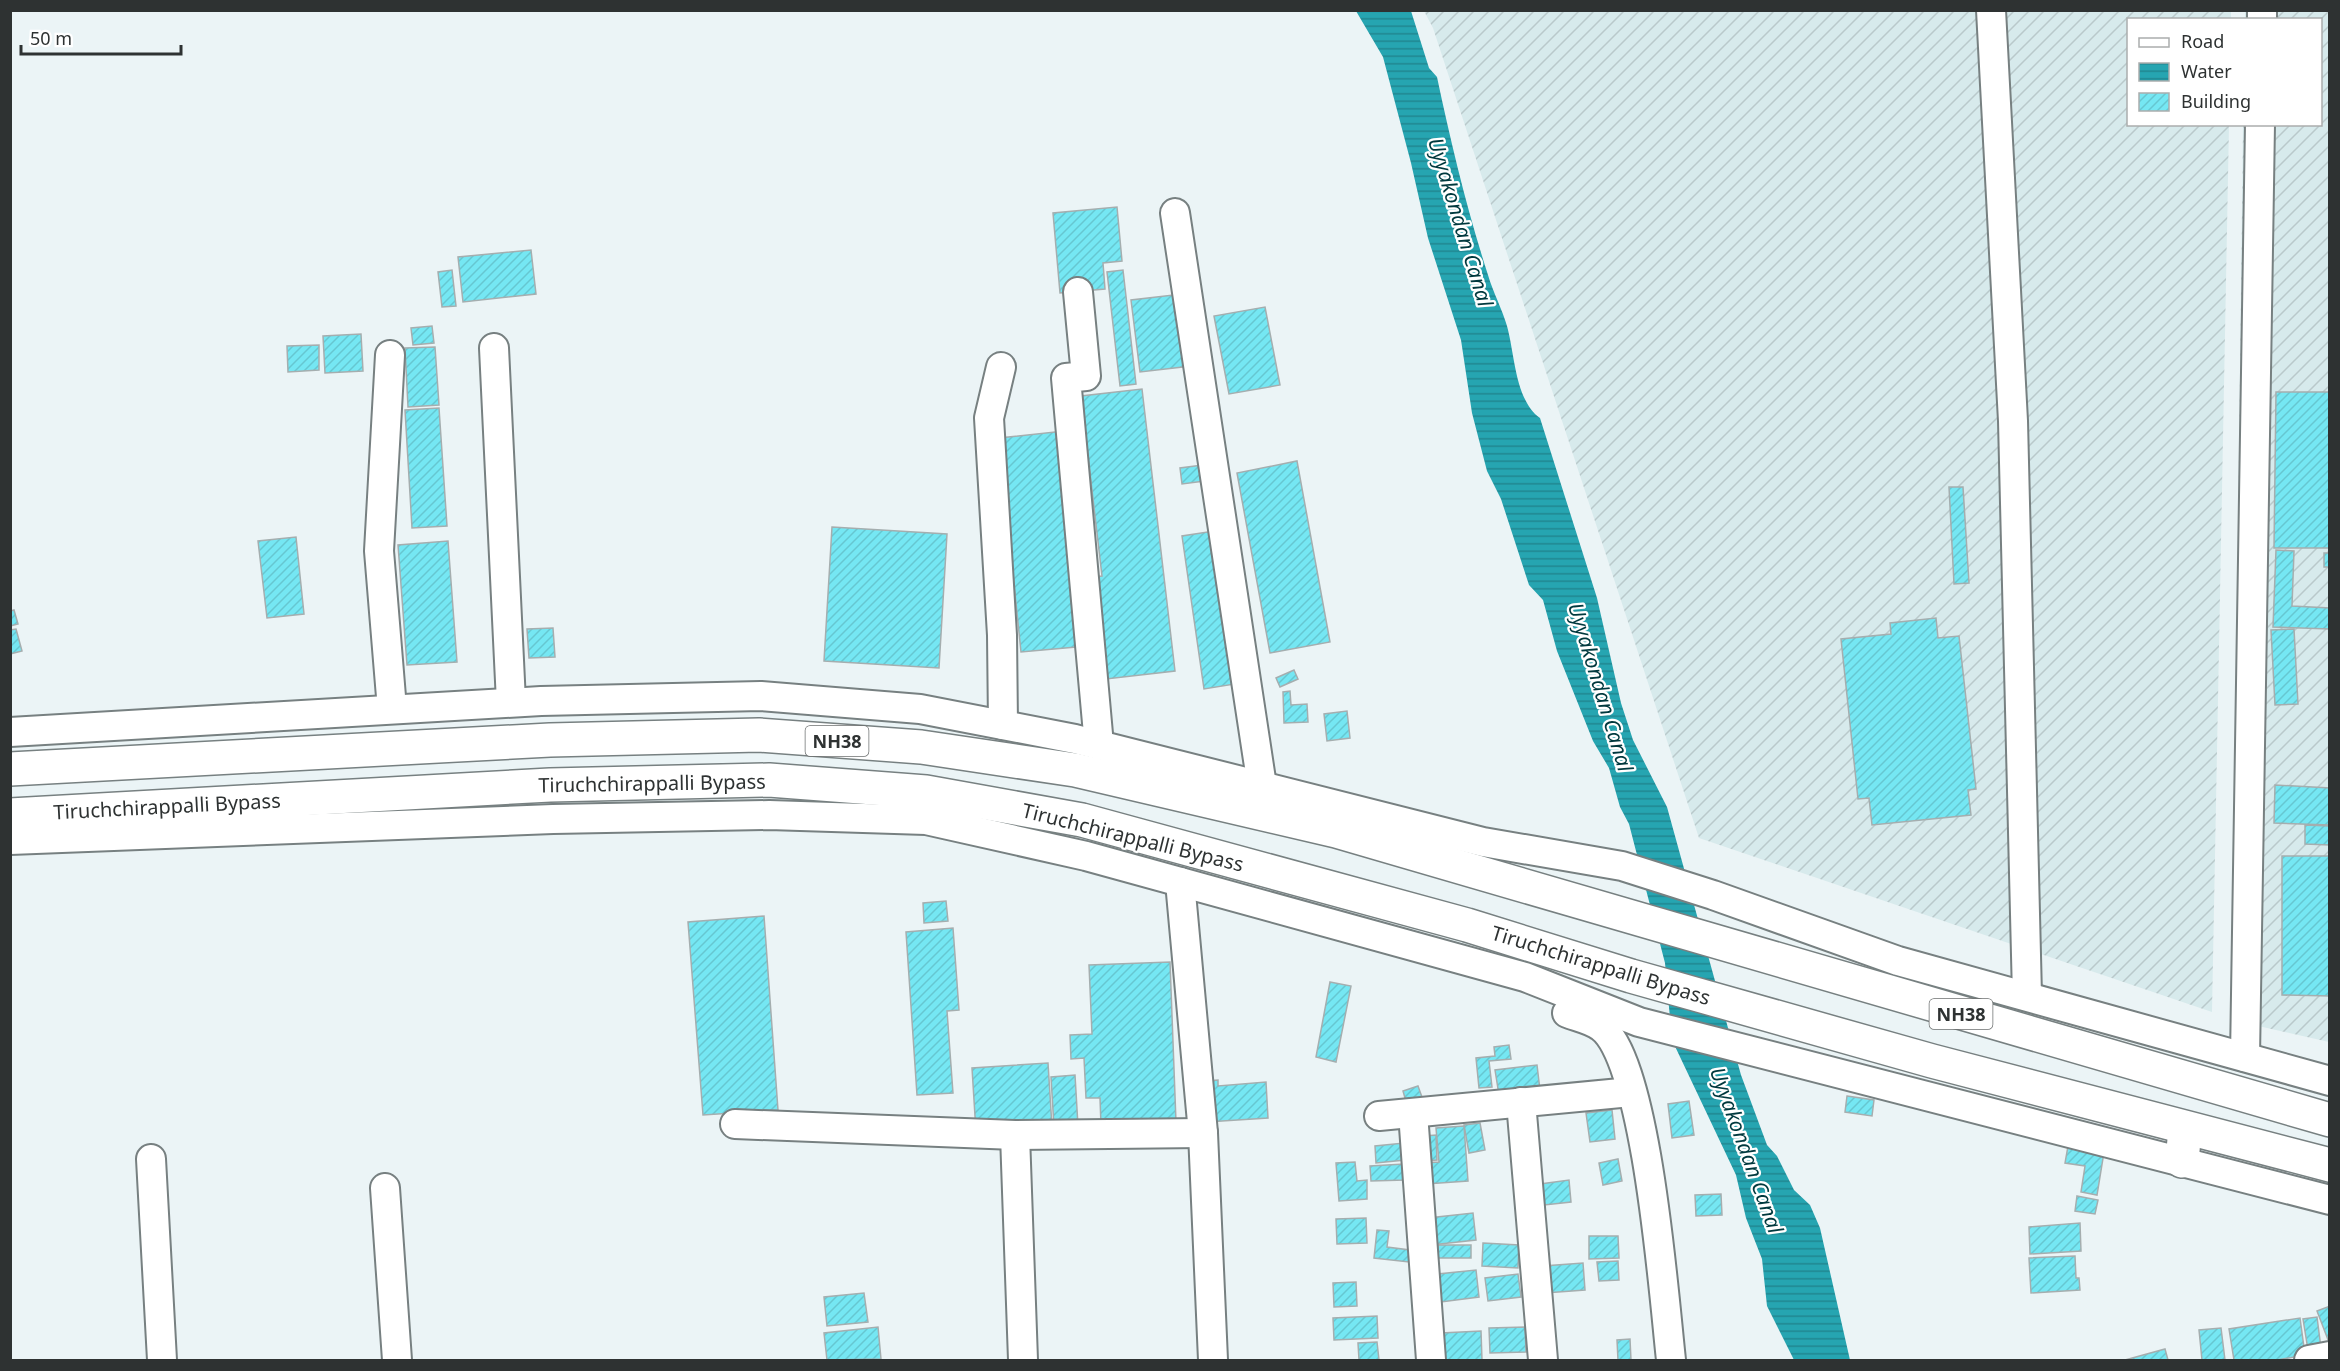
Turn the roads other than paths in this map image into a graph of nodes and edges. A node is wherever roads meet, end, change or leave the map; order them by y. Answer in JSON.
{"nodes":[{"id":1,"x":1991,"y":10,"type":"edge"},
{"id":2,"x":2260,"y":126,"type":"edge"},
{"id":3,"x":1175,"y":213,"type":"dead end"},
{"id":4,"x":1078,"y":292,"type":"dead end"},
{"id":5,"x":494,"y":348,"type":"dead end"},
{"id":6,"x":390,"y":355,"type":"dead end"},
{"id":7,"x":1000,"y":367,"type":"dead end"},
{"id":8,"x":511,"y":702,"type":"junction"},
{"id":9,"x":392,"y":710,"type":"junction"},
{"id":10,"x":1003,"y":725,"type":"junction"},
{"id":11,"x":10,"y":732,"type":"edge"},
{"id":12,"x":1099,"y":745,"type":"junction"},
{"id":13,"x":10,"y":769,"type":"edge"},
{"id":14,"x":1262,"y":786,"type":"junction"},
{"id":15,"x":10,"y":815,"type":"edge"},
{"id":16,"x":10,"y":840,"type":"edge"},
{"id":17,"x":1180,"y":882,"type":"junction"},
{"id":18,"x":1453,"y":957,"type":"junction"},
{"id":19,"x":2027,"y":996,"type":"junction"},
{"id":20,"x":2245,"y":1058,"type":"junction"},
{"id":21,"x":2330,"y":1082,"type":"edge"},
{"id":22,"x":1631,"y":1092,"type":"junction"},
{"id":23,"x":1521,"y":1102,"type":"junction"},
{"id":24,"x":1413,"y":1113,"type":"junction"},
{"id":25,"x":1379,"y":1116,"type":"dead end"},
{"id":26,"x":2330,"y":1120,"type":"edge"},
{"id":27,"x":735,"y":1124,"type":"dead end"},
{"id":28,"x":2185,"y":1129,"type":"junction"},
{"id":29,"x":1203,"y":1133,"type":"junction"},
{"id":30,"x":1015,"y":1135,"type":"junction"},
{"id":31,"x":151,"y":1159,"type":"dead end"},
{"id":32,"x":2182,"y":1161,"type":"junction"},
{"id":33,"x":2330,"y":1165,"type":"edge"},
{"id":34,"x":385,"y":1188,"type":"dead end"},
{"id":35,"x":2330,"y":1200,"type":"edge"},
{"id":36,"x":2330,"y":1356,"type":"edge"},
{"id":37,"x":162,"y":1360,"type":"edge"},
{"id":38,"x":397,"y":1360,"type":"edge"},
{"id":39,"x":1023,"y":1360,"type":"edge"},
{"id":40,"x":1213,"y":1360,"type":"edge"},
{"id":41,"x":1431,"y":1360,"type":"edge"},
{"id":42,"x":1544,"y":1360,"type":"edge"},
{"id":43,"x":1671,"y":1360,"type":"edge"},
{"id":44,"x":2309,"y":1360,"type":"edge"}],
"edges":[{"from":1,"to":19,"type":"street"},
{"from":2,"to":20,"type":"street"},
{"from":3,"to":14,"type":"street"},
{"from":4,"to":12,"type":"street"},
{"from":5,"to":8,"type":"street"},
{"from":6,"to":9,"type":"street"},
{"from":7,"to":10,"type":"street"},
{"from":8,"to":9,"type":"street"},
{"from":8,"to":10,"type":"street"},
{"from":9,"to":11,"type":"street"},
{"from":10,"to":12,"type":"street"},
{"from":12,"to":14,"type":"street"},
{"from":13,"to":26,"type":"highway","number":"NH38"},
{"from":14,"to":19,"type":"street"},
{"from":15,"to":28,"type":"highway","name":"Tiruchchirappalli Bypass","number":"NH38"},
{"from":16,"to":17,"type":"street"},
{"from":17,"to":18,"type":"street"},
{"from":17,"to":29,"type":"street"},
{"from":18,"to":22,"type":"street"},
{"from":18,"to":32,"type":"street"},
{"from":19,"to":20,"type":"street"},
{"from":20,"to":21,"type":"street"},
{"from":22,"to":23,"type":"street"},
{"from":22,"to":43,"type":"street"},
{"from":23,"to":24,"type":"street"},
{"from":23,"to":42,"type":"street"},
{"from":24,"to":25,"type":"street"},
{"from":24,"to":41,"type":"street"},
{"from":27,"to":30,"type":"street"},
{"from":28,"to":32,"type":"highway"},
{"from":28,"to":33,"type":"highway","number":"NH38"},
{"from":29,"to":30,"type":"street"},
{"from":29,"to":40,"type":"street"},
{"from":30,"to":39,"type":"street"},
{"from":31,"to":37,"type":"street"},
{"from":32,"to":35,"type":"street"},
{"from":34,"to":38,"type":"street"},
{"from":36,"to":44,"type":"street"}]}
